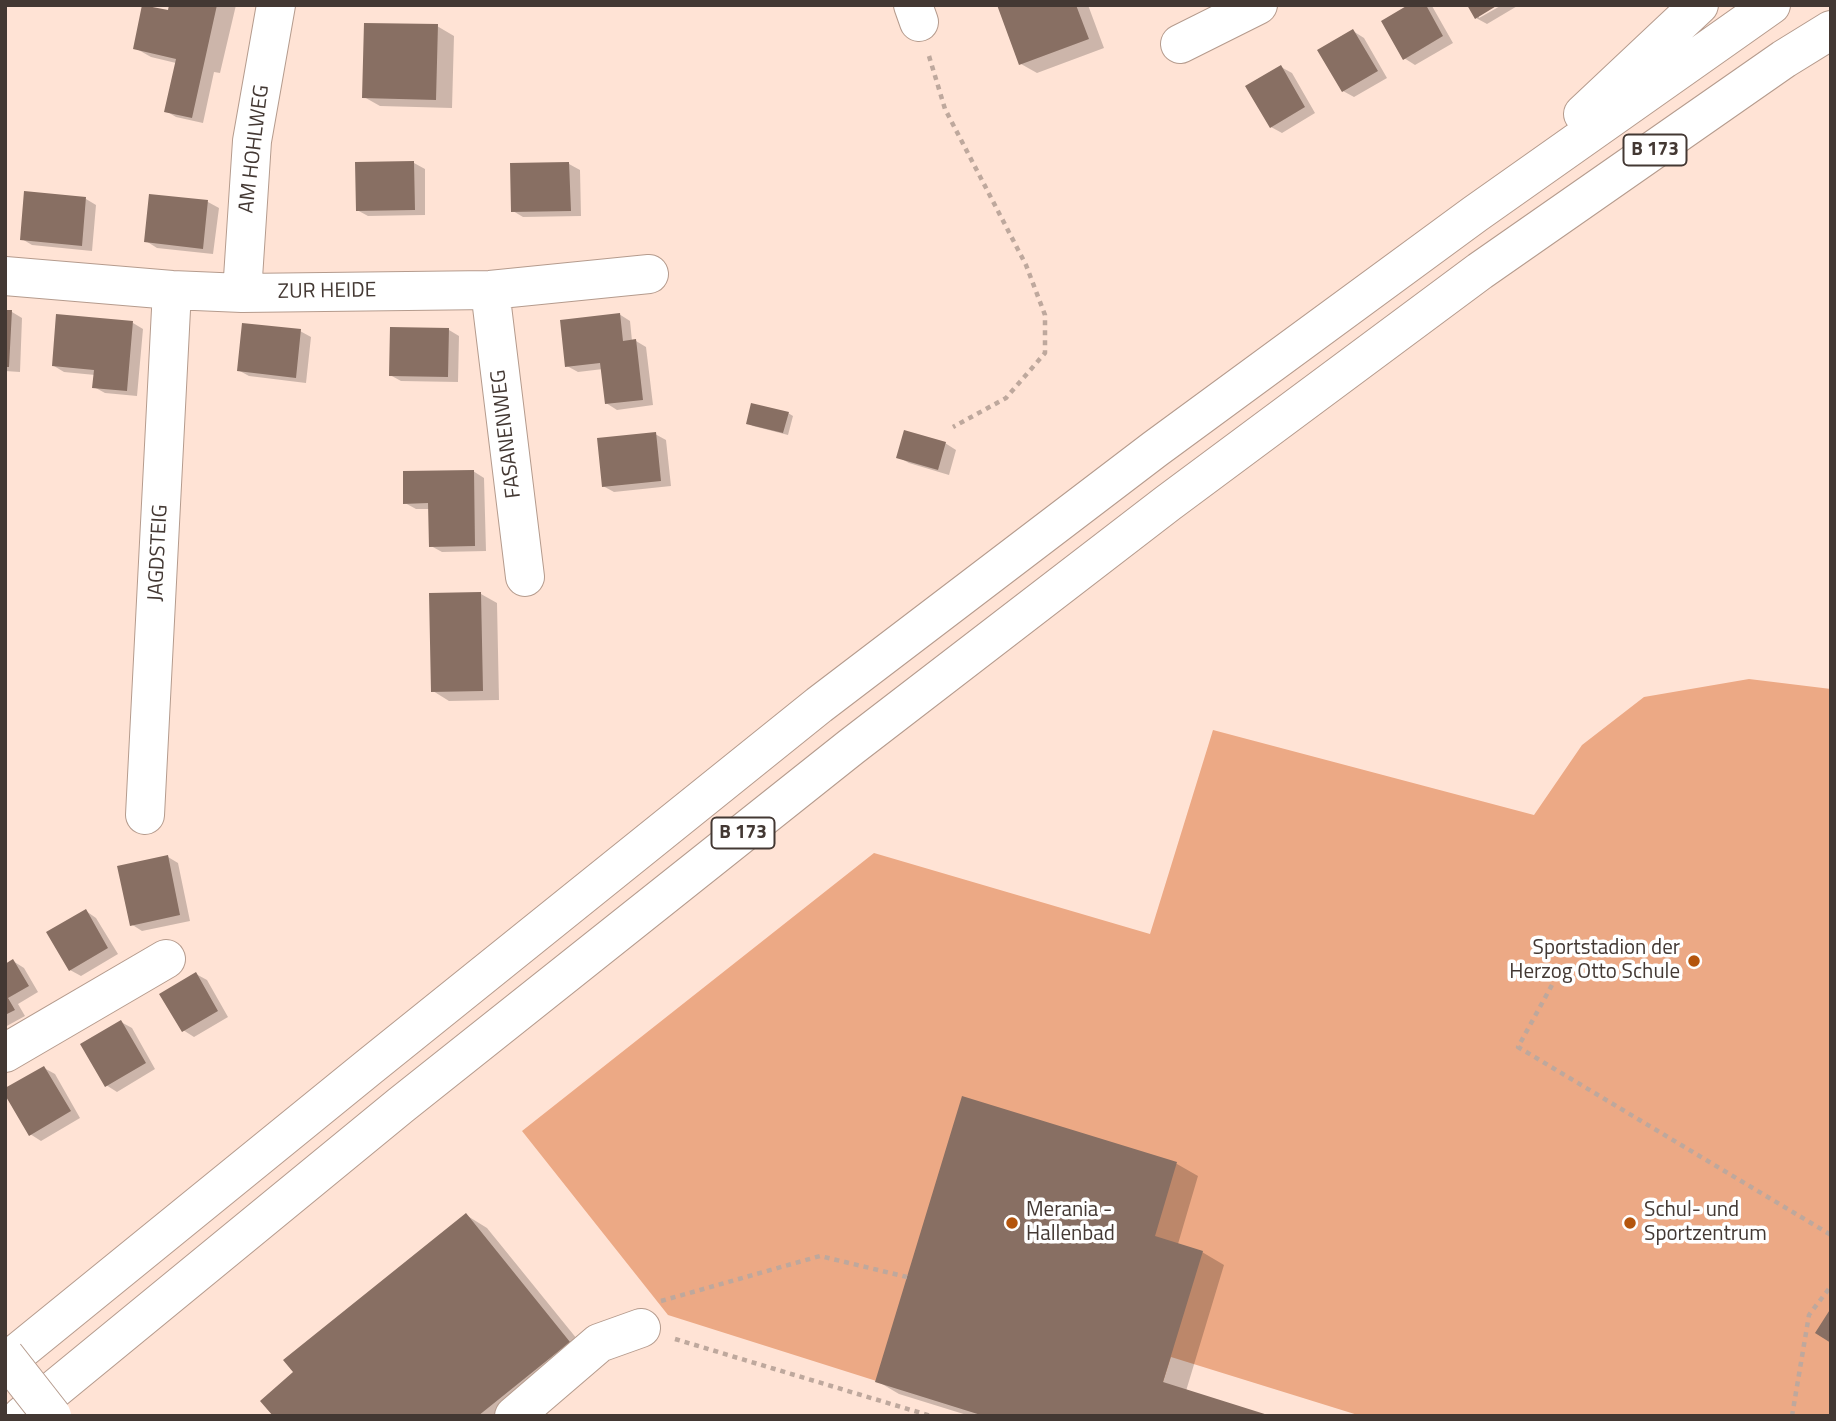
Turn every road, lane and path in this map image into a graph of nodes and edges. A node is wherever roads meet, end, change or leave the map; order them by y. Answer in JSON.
{"nodes":[{"id":1,"x":276,"y":5,"type":"edge"},
{"id":2,"x":1258,"y":5,"type":"edge"},
{"id":3,"x":1699,"y":5,"type":"edge"},
{"id":4,"x":1771,"y":5,"type":"edge"},
{"id":5,"x":916,"y":14,"type":"edge"},
{"id":6,"x":1831,"y":30,"type":"edge"},
{"id":7,"x":1180,"y":44,"type":"dead end"},
{"id":8,"x":1475,"y":214,"type":"junction"},
{"id":9,"x":649,"y":274,"type":"dead end"},
{"id":10,"x":5,"y":276,"type":"edge"},
{"id":11,"x":172,"y":290,"type":"junction"},
{"id":12,"x":490,"y":290,"type":"junction"},
{"id":13,"x":242,"y":293,"type":"junction"},
{"id":14,"x":953,"y":427,"type":"dead end"},
{"id":15,"x":525,"y":577,"type":"dead end"},
{"id":16,"x":145,"y":815,"type":"dead end"},
{"id":17,"x":166,"y":959,"type":"dead end"},
{"id":18,"x":1552,"y":985,"type":"dead end"},
{"id":19,"x":5,"y":1053,"type":"edge"},
{"id":20,"x":1831,"y":1235,"type":"edge"},
{"id":21,"x":907,"y":1277,"type":"dead end"},
{"id":22,"x":1831,"y":1286,"type":"edge"},
{"id":23,"x":640,"y":1328,"type":"junction"},
{"id":24,"x":5,"y":1356,"type":"edge"},
{"id":25,"x":5,"y":1363,"type":"edge"},
{"id":26,"x":22,"y":1416,"type":"edge"},
{"id":27,"x":52,"y":1416,"type":"edge"},
{"id":28,"x":514,"y":1416,"type":"edge"},
{"id":29,"x":931,"y":1416,"type":"edge"},
{"id":30,"x":1792,"y":1416,"type":"edge"}],
"edges":[{"from":1,"to":13,"type":"main road","name":"AM HOHLWEG"},
{"from":2,"to":7,"type":"main road"},
{"from":3,"to":8,"type":"main road"},
{"from":4,"to":8,"type":"main road","number":"B 173"},
{"from":5,"to":14,"type":"path"},
{"from":6,"to":26,"type":"main road","number":"B 173"},
{"from":8,"to":25,"type":"main road","number":"B 173"},
{"from":9,"to":12,"type":"main road","name":"ZUR HEIDE"},
{"from":10,"to":11,"type":"main road","name":"ZUR HEIDE"},
{"from":11,"to":13,"type":"main road","name":"ZUR HEIDE"},
{"from":11,"to":16,"type":"main road","name":"JAGDSTEIG"},
{"from":12,"to":13,"type":"main road","name":"ZUR HEIDE"},
{"from":12,"to":15,"type":"main road","name":"FASANENWEG"},
{"from":17,"to":19,"type":"main road"},
{"from":18,"to":20,"type":"path"},
{"from":21,"to":23,"type":"path"},
{"from":22,"to":30,"type":"path"},
{"from":23,"to":28,"type":"main road"},
{"from":23,"to":29,"type":"path"},
{"from":24,"to":27,"type":"main road","bridge":true}]}
